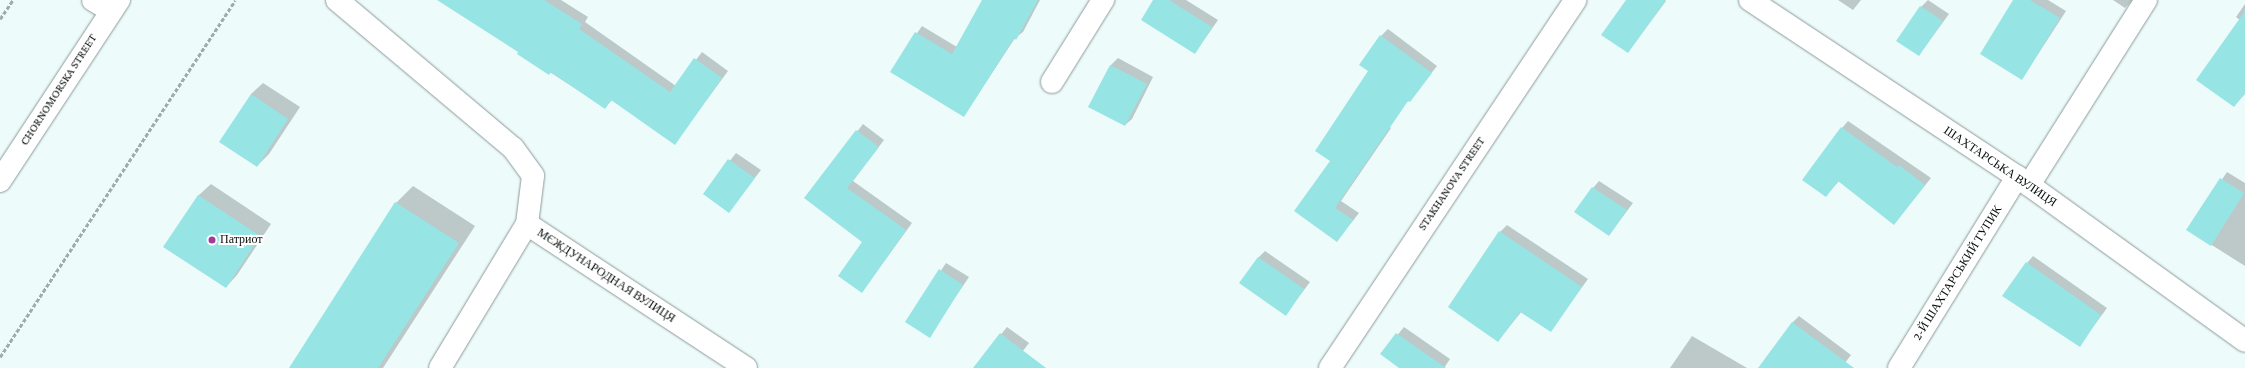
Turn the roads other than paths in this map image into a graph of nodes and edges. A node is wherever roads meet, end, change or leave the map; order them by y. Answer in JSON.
{"nodes":[{"id":1,"x":336,"y":0,"type":"edge"},
{"id":2,"x":1103,"y":0,"type":"edge"},
{"id":3,"x":1575,"y":0,"type":"edge"},
{"id":4,"x":1750,"y":0,"type":"edge"},
{"id":5,"x":2146,"y":0,"type":"edge"},
{"id":6,"x":108,"y":4,"type":"edge"},
{"id":7,"x":1052,"y":82,"type":"dead end"},
{"id":8,"x":0,"y":180,"type":"edge"},
{"id":9,"x":2023,"y":181,"type":"junction"},
{"id":10,"x":527,"y":224,"type":"junction"},
{"id":11,"x":2245,"y":341,"type":"edge"},
{"id":12,"x":440,"y":368,"type":"edge"},
{"id":13,"x":746,"y":368,"type":"edge"},
{"id":14,"x":1330,"y":368,"type":"edge"},
{"id":15,"x":1899,"y":368,"type":"edge"}],
"edges":[{"from":1,"to":10,"type":"street","name":"МЄЖДУНАРОДНАЯ ВУЛИЦЯ"},
{"from":2,"to":7,"type":"street"},
{"from":3,"to":14,"type":"street","name":"STAKHANOVA STREET"},
{"from":4,"to":9,"type":"street","name":"ШАХТАРСЬКА ВУЛИЦЯ"},
{"from":5,"to":9,"type":"street","name":"2-Й ШАХТАРСЬКИЙ ТУПИК"},
{"from":6,"to":8,"type":"street","name":"CHORNOMORSKA STREET"},
{"from":9,"to":11,"type":"street","name":"ШАХТАРСЬКА ВУЛИЦЯ"},
{"from":9,"to":15,"type":"street","name":"2-Й ШАХТАРСЬКИЙ ТУПИК"},
{"from":10,"to":12,"type":"street"},
{"from":10,"to":13,"type":"street","name":"МЄЖДУНАРОДНАЯ ВУЛИЦЯ"}]}
